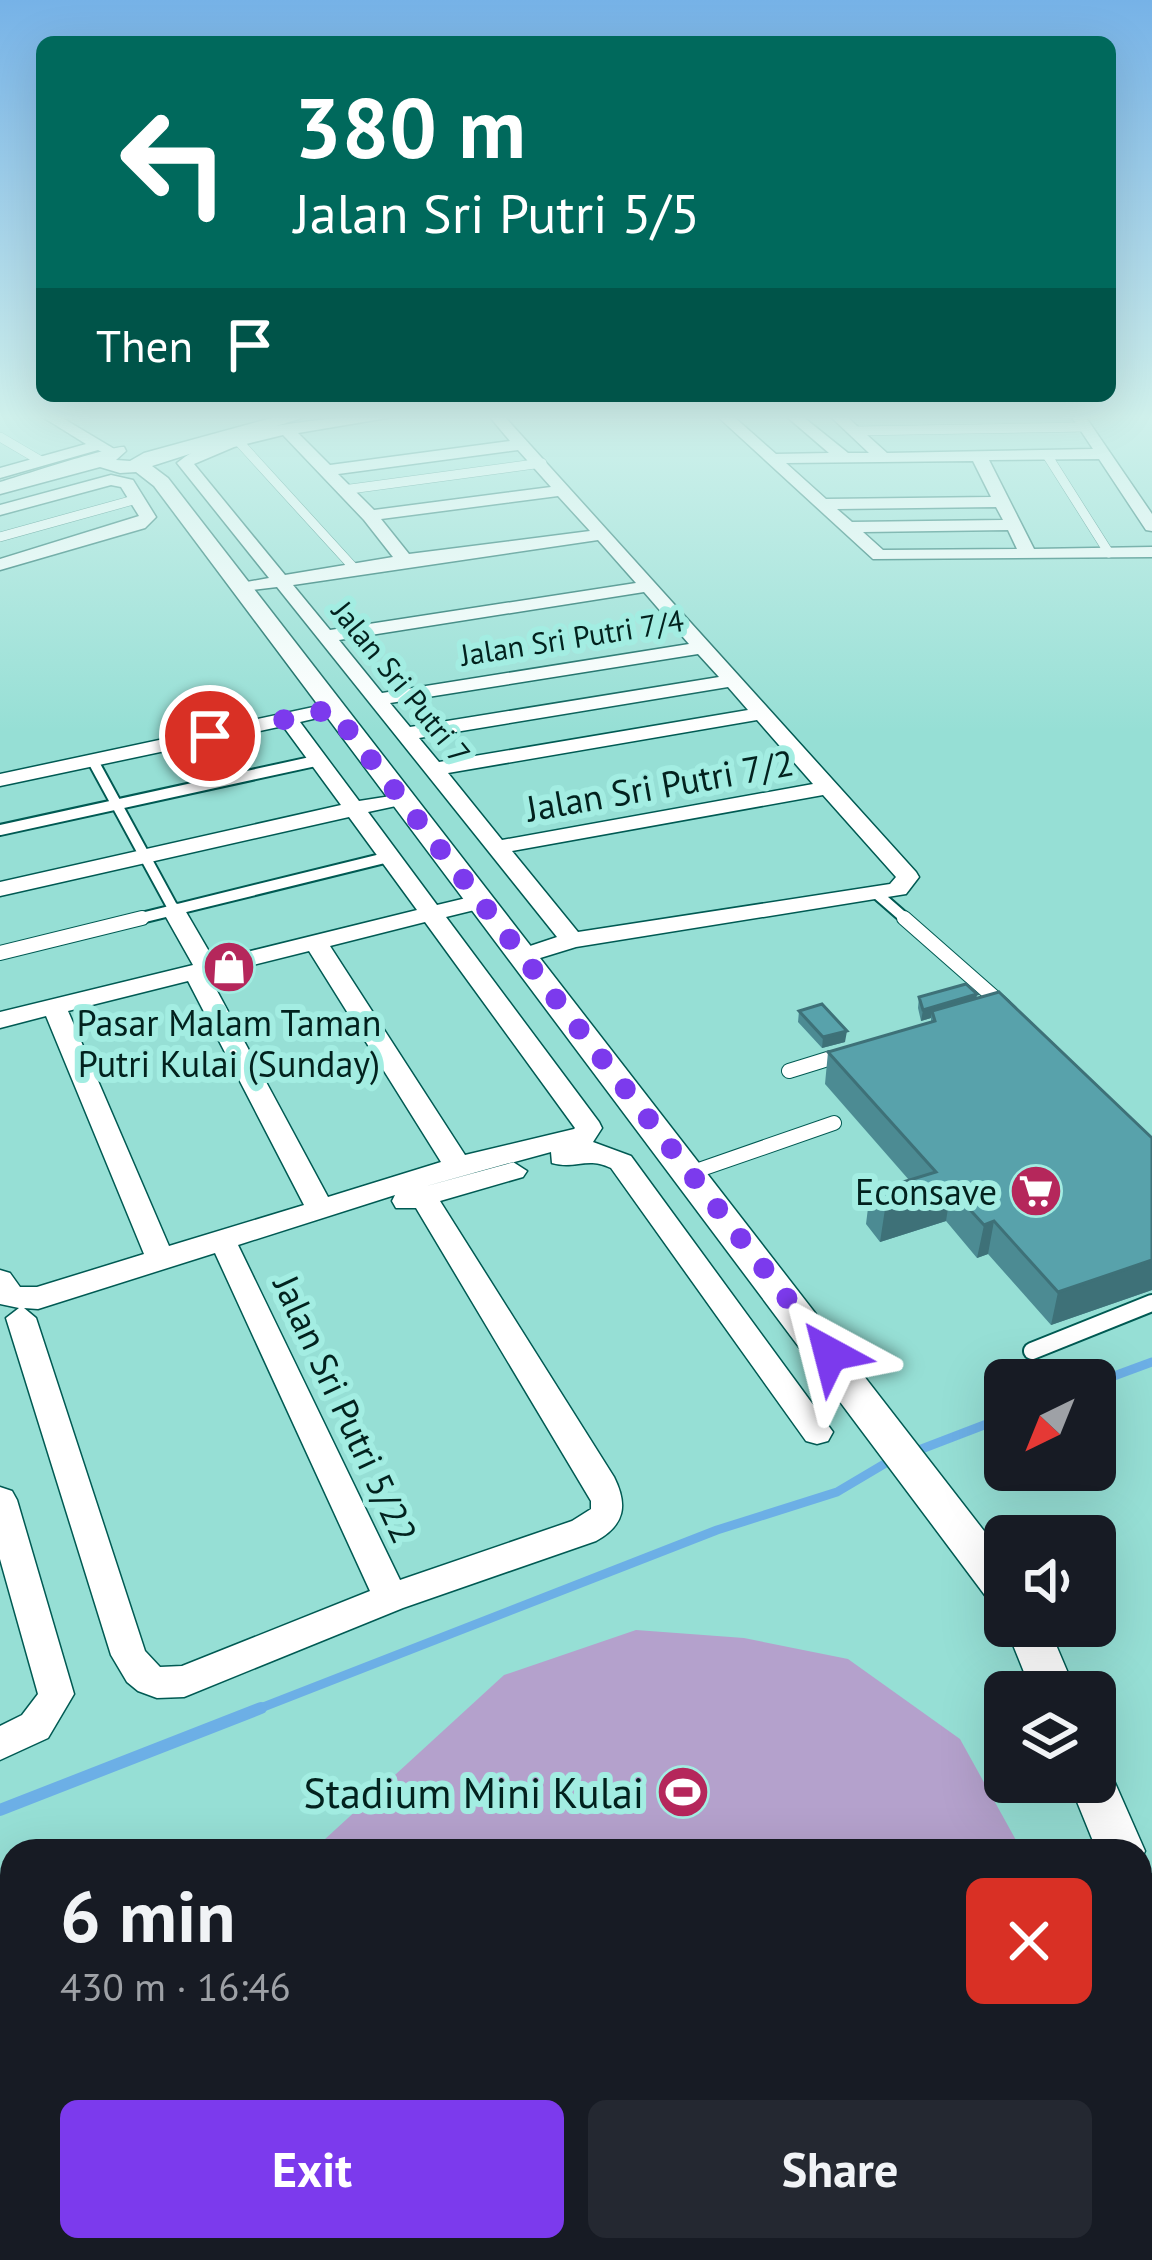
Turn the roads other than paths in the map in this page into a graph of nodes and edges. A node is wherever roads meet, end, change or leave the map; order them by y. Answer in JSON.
{"nodes":[{"id":1,"x":27,"y":521,"type":"edge"},
{"id":2,"x":142,"y":521,"type":"edge"},
{"id":3,"x":191,"y":521,"type":"edge"},
{"id":4,"x":232,"y":521,"type":"edge"},
{"id":5,"x":312,"y":521,"type":"edge"},
{"id":6,"x":374,"y":521,"type":"edge"},
{"id":7,"x":593,"y":521,"type":"edge"},
{"id":8,"x":840,"y":521,"type":"edge"},
{"id":9,"x":1089,"y":521,"type":"edge"},
{"id":10,"x":1013,"y":524,"type":"joint"},
{"id":11,"x":846,"y":527,"type":"junction"},
{"id":12,"x":605,"y":534,"type":"junction"},
{"id":13,"x":0,"y":537,"type":"edge"},
{"id":14,"x":1152,"y":552,"type":"edge"},
{"id":15,"x":1109,"y":553,"type":"junction"},
{"id":16,"x":1028,"y":554,"type":"junction"},
{"id":17,"x":405,"y":560,"type":"junction"},
{"id":18,"x":0,"y":565,"type":"edge"},
{"id":19,"x":354,"y":568,"type":"junction"},
{"id":20,"x":280,"y":581,"type":"junction"},
{"id":21,"x":650,"y":586,"type":"junction"},
{"id":22,"x":242,"y":588,"type":"junction"},
{"id":23,"x":328,"y":637,"type":"junction"},
{"id":24,"x":704,"y":647,"type":"junction"},
{"id":25,"x":736,"y":680,"type":"junction"},
{"id":26,"x":378,"y":698,"type":"junction"},
{"id":27,"x":332,"y":709,"type":"junction"},
{"id":28,"x":765,"y":712,"type":"junction"},
{"id":29,"x":288,"y":719,"type":"junction"},
{"id":30,"x":407,"y":734,"type":"junction"},
{"id":31,"x":320,"y":760,"type":"junction"},
{"id":32,"x":93,"y":761,"type":"junction"},
{"id":33,"x":434,"y":770,"type":"junction"},
{"id":34,"x":0,"y":780,"type":"edge"},
{"id":35,"x":832,"y":787,"type":"junction"},
{"id":36,"x":402,"y":798,"type":"junction"},
{"id":37,"x":116,"y":803,"type":"junction"},
{"id":38,"x":358,"y":808,"type":"junction"},
{"id":39,"x":0,"y":830,"type":"edge"},
{"id":40,"x":498,"y":848,"type":"junction"},
{"id":41,"x":144,"y":855,"type":"junction"},
{"id":42,"x":393,"y":856,"type":"junction"},
{"id":43,"x":0,"y":889,"type":"edge"},
{"id":44,"x":877,"y":894,"type":"junction"},
{"id":45,"x":483,"y":901,"type":"junction"},
{"id":46,"x":174,"y":910,"type":"junction"},
{"id":47,"x":435,"y":913,"type":"junction"},
{"id":48,"x":572,"y":940,"type":"junction"},
{"id":49,"x":315,"y":941,"type":"junction"},
{"id":50,"x":0,"y":952,"type":"edge"},
{"id":51,"x":524,"y":956,"type":"junction"},
{"id":52,"x":201,"y":970,"type":"junction"},
{"id":53,"x":54,"y":1006,"type":"junction"},
{"id":54,"x":1006,"y":1008,"type":"junction"},
{"id":55,"x":984,"y":1014,"type":"edge"},
{"id":56,"x":0,"y":1020,"type":"edge"},
{"id":57,"x":1022,"y":1023,"type":"edge"},
{"id":58,"x":831,"y":1058,"type":"edge"},
{"id":59,"x":789,"y":1071,"type":"dead end"},
{"id":60,"x":834,"y":1123,"type":"dead end"},
{"id":61,"x":458,"y":1166,"type":"junction"},
{"id":62,"x":690,"y":1173,"type":"junction"},
{"id":63,"x":423,"y":1196,"type":"junction"},
{"id":64,"x":320,"y":1209,"type":"junction"},
{"id":65,"x":230,"y":1253,"type":"junction"},
{"id":66,"x":159,"y":1256,"type":"junction"},
{"id":67,"x":1152,"y":1303,"type":"edge"},
{"id":68,"x":10,"y":1306,"type":"edge"},
{"id":69,"x":1032,"y":1351,"type":"dead end"},
{"id":70,"x":817,"y":1432,"type":"dead end"},
{"id":71,"x":0,"y":1500,"type":"edge"},
{"id":72,"x":984,"y":1561,"type":"edge"},
{"id":73,"x":391,"y":1598,"type":"junction"},
{"id":74,"x":15,"y":1738,"type":"edge"},
{"id":75,"x":1101,"y":1803,"type":"edge"},
{"id":76,"x":1116,"y":1839,"type":"edge"}],
"edges":[{"from":1,"to":13,"type":"lane"},
{"from":2,"to":18,"type":"street"},
{"from":3,"to":22,"type":"street"},
{"from":4,"to":20,"type":"street","name":"Jalan Sri Putri 7"},
{"from":5,"to":19,"type":"lane"},
{"from":6,"to":17,"type":"street"},
{"from":7,"to":12,"type":"street"},
{"from":8,"to":11,"type":"street"},
{"from":9,"to":15,"type":"lane"},
{"from":10,"to":11,"type":"street"},
{"from":10,"to":16,"type":"street"},
{"from":11,"to":16,"type":"street"},
{"from":12,"to":17,"type":"street"},
{"from":12,"to":21,"type":"street"},
{"from":14,"to":15,"type":"street"},
{"from":15,"to":16,"type":"street"},
{"from":17,"to":19,"type":"street"},
{"from":19,"to":20,"type":"street"},
{"from":20,"to":22,"type":"street"},
{"from":20,"to":23,"type":"street","name":"Jalan Sri Putri 7"},
{"from":21,"to":23,"type":"street"},
{"from":21,"to":24,"type":"street"},
{"from":22,"to":27,"type":"street"},
{"from":23,"to":26,"type":"street","name":"Jalan Sri Putri 7"},
{"from":24,"to":25,"type":"street"},
{"from":24,"to":26,"type":"street","name":"Jalan Sri Putri 7/4"},
{"from":25,"to":28,"type":"street"},
{"from":25,"to":30,"type":"street"},
{"from":26,"to":30,"type":"street","name":"Jalan Sri Putri 7"},
{"from":27,"to":29,"type":"street"},
{"from":27,"to":36,"type":"street"},
{"from":28,"to":33,"type":"street"},
{"from":28,"to":35,"type":"street"},
{"from":29,"to":31,"type":"street"},
{"from":29,"to":32,"type":"street"},
{"from":30,"to":33,"type":"street","name":"Jalan Sri Putri 7"},
{"from":31,"to":37,"type":"lane"},
{"from":31,"to":38,"type":"street"},
{"from":32,"to":34,"type":"street"},
{"from":32,"to":37,"type":"lane"},
{"from":33,"to":40,"type":"street","name":"Jalan Sri Putri 7"},
{"from":35,"to":40,"type":"street","name":"Jalan Sri Putri 7/2"},
{"from":35,"to":44,"type":"street"},
{"from":36,"to":38,"type":"street"},
{"from":36,"to":45,"type":"street"},
{"from":37,"to":39,"type":"lane"},
{"from":37,"to":41,"type":"lane"},
{"from":38,"to":41,"type":"street"},
{"from":38,"to":42,"type":"street"},
{"from":40,"to":48,"type":"street","name":"Jalan Sri Putri 7"},
{"from":41,"to":43,"type":"street"},
{"from":41,"to":46,"type":"lane"},
{"from":42,"to":46,"type":"lane"},
{"from":42,"to":47,"type":"street"},
{"from":44,"to":48,"type":"street"},
{"from":44,"to":54,"type":"lane"},
{"from":45,"to":47,"type":"street"},
{"from":45,"to":51,"type":"street"},
{"from":46,"to":50,"type":"lane"},
{"from":46,"to":52,"type":"street"},
{"from":47,"to":49,"type":"street"},
{"from":47,"to":61,"type":"street"},
{"from":48,"to":51,"type":"street"},
{"from":49,"to":52,"type":"street"},
{"from":49,"to":61,"type":"street"},
{"from":51,"to":62,"type":"street"},
{"from":52,"to":53,"type":"street"},
{"from":52,"to":64,"type":"street"},
{"from":53,"to":56,"type":"street"},
{"from":53,"to":66,"type":"street"},
{"from":54,"to":55,"type":"lane"},
{"from":54,"to":57,"type":"lane"},
{"from":58,"to":59,"type":"lane"},
{"from":60,"to":62,"type":"lane"},
{"from":61,"to":64,"type":"street"},
{"from":62,"to":72,"type":"street"},
{"from":63,"to":65,"type":"street"},
{"from":63,"to":70,"type":"street"},
{"from":63,"to":73,"type":"street"},
{"from":64,"to":66,"type":"street"},
{"from":65,"to":68,"type":"street"},
{"from":65,"to":73,"type":"street","name":"Jalan Sri Putri 5/22"},
{"from":66,"to":68,"type":"street"},
{"from":67,"to":69,"type":"lane"},
{"from":68,"to":73,"type":"street"},
{"from":71,"to":74,"type":"street"},
{"from":75,"to":76,"type":"street"}]}
